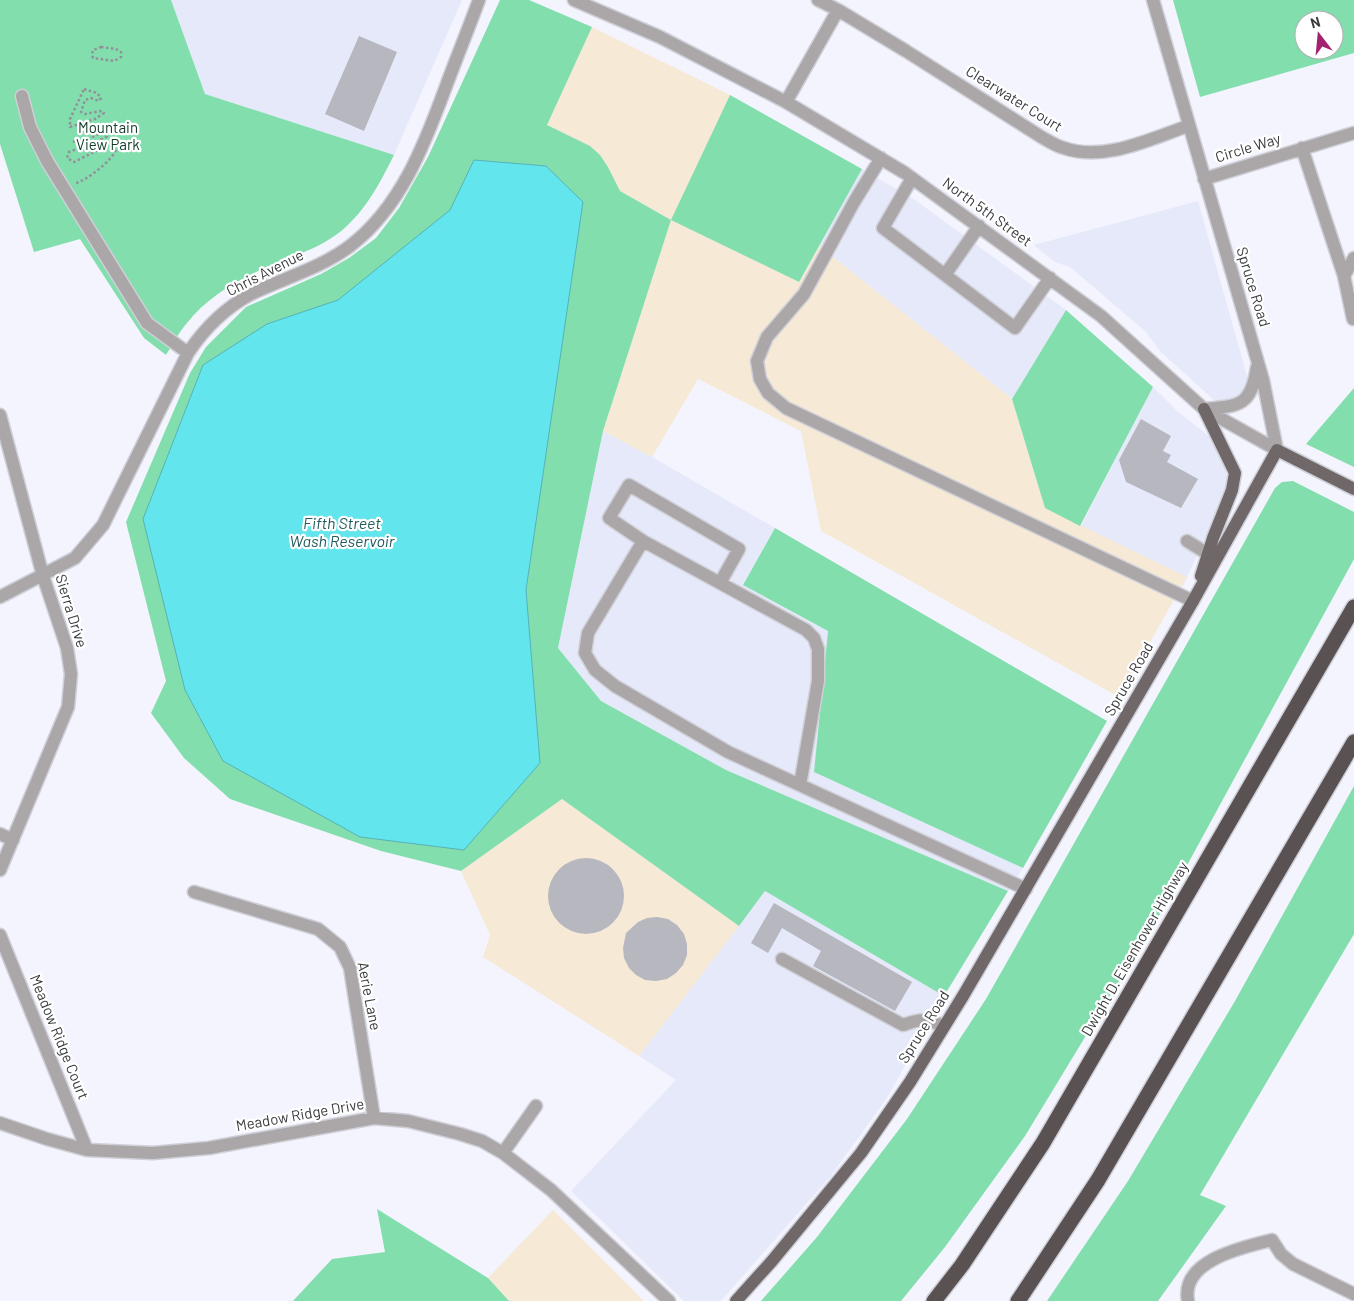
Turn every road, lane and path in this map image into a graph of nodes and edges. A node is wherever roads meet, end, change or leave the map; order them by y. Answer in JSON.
{"nodes":[{"id":1,"x":479,"y":0,"type":"edge"},
{"id":2,"x":574,"y":0,"type":"edge"},
{"id":3,"x":818,"y":0,"type":"edge"},
{"id":4,"x":1152,"y":0,"type":"edge"},
{"id":5,"x":838,"y":10,"type":"junction"},
{"id":6,"x":105,"y":60,"type":"joint"},
{"id":7,"x":84,"y":89,"type":"joint"},
{"id":8,"x":22,"y":96,"type":"dead end"},
{"id":9,"x":786,"y":102,"type":"junction"},
{"id":10,"x":1188,"y":126,"type":"junction"},
{"id":11,"x":1354,"y":133,"type":"edge"},
{"id":12,"x":73,"y":141,"type":"dead end"},
{"id":13,"x":1302,"y":148,"type":"junction"},
{"id":14,"x":881,"y":158,"type":"junction"},
{"id":15,"x":912,"y":178,"type":"junction"},
{"id":16,"x":1204,"y":179,"type":"junction"},
{"id":17,"x":72,"y":181,"type":"dead end"},
{"id":18,"x":979,"y":226,"type":"junction"},
{"id":19,"x":1354,"y":258,"type":"edge"},
{"id":20,"x":945,"y":275,"type":"junction"},
{"id":21,"x":1344,"y":276,"type":"junction"},
{"id":22,"x":1050,"y":278,"type":"junction"},
{"id":23,"x":1353,"y":319,"type":"edge"},
{"id":24,"x":188,"y":353,"type":"junction"},
{"id":25,"x":1258,"y":362,"type":"junction"},
{"id":26,"x":1204,"y":409,"type":"junction"},
{"id":27,"x":0,"y":415,"type":"edge"},
{"id":28,"x":1277,"y":450,"type":"junction"},
{"id":29,"x":1354,"y":489,"type":"edge"},
{"id":30,"x":643,"y":541,"type":"junction"},
{"id":31,"x":1186,"y":541,"type":"dead end"},
{"id":32,"x":1208,"y":554,"type":"junction"},
{"id":33,"x":43,"y":576,"type":"junction"},
{"id":34,"x":720,"y":583,"type":"junction"},
{"id":35,"x":0,"y":597,"type":"edge"},
{"id":36,"x":1194,"y":601,"type":"junction"},
{"id":37,"x":1354,"y":607,"type":"edge"},
{"id":38,"x":1354,"y":742,"type":"edge"},
{"id":39,"x":800,"y":785,"type":"junction"},
{"id":40,"x":0,"y":834,"type":"edge"},
{"id":41,"x":12,"y":840,"type":"junction"},
{"id":42,"x":0,"y":870,"type":"edge"},
{"id":43,"x":1026,"y":889,"type":"junction"},
{"id":44,"x":194,"y":892,"type":"dead end"},
{"id":45,"x":0,"y":936,"type":"edge"},
{"id":46,"x":782,"y":959,"type":"dead end"},
{"id":47,"x":944,"y":1026,"type":"junction"},
{"id":48,"x":536,"y":1106,"type":"dead end"},
{"id":49,"x":374,"y":1118,"type":"junction"},
{"id":50,"x":0,"y":1123,"type":"edge"},
{"id":51,"x":87,"y":1150,"type":"junction"},
{"id":52,"x":503,"y":1153,"type":"junction"},
{"id":53,"x":1354,"y":1294,"type":"edge"},
{"id":54,"x":669,"y":1301,"type":"edge"},
{"id":55,"x":736,"y":1301,"type":"edge"},
{"id":56,"x":934,"y":1301,"type":"edge"},
{"id":57,"x":1018,"y":1301,"type":"edge"},
{"id":58,"x":1188,"y":1301,"type":"edge"}],
"edges":[{"from":1,"to":24,"type":"street","name":"Chris Avenue"},
{"from":2,"to":9,"type":"street","name":"North 5th Street"},
{"from":3,"to":5,"type":"street","name":"Clearwater Court"},
{"from":4,"to":10,"type":"street","name":"Spruce Road"},
{"from":5,"to":9,"type":"street"},
{"from":5,"to":10,"type":"street","name":"Clearwater Court"},
{"from":6,"to":6,"type":"path"},
{"from":7,"to":7,"type":"path"},
{"from":8,"to":24,"type":"street"},
{"from":9,"to":14,"type":"street","name":"North 5th Street"},
{"from":10,"to":16,"type":"street","name":"Spruce Road"},
{"from":11,"to":13,"type":"street","name":"Circle Way"},
{"from":12,"to":17,"type":"path"},
{"from":13,"to":16,"type":"street","name":"Circle Way"},
{"from":13,"to":21,"type":"street","name":"Circle Way"},
{"from":14,"to":15,"type":"street","name":"North 5th Street"},
{"from":14,"to":36,"type":"street"},
{"from":15,"to":18,"type":"street","name":"North 5th Street"},
{"from":15,"to":20,"type":"street"},
{"from":16,"to":25,"type":"street","name":"Spruce Road"},
{"from":18,"to":20,"type":"street"},
{"from":18,"to":22,"type":"street","name":"North 5th Street"},
{"from":19,"to":21,"type":"street"},
{"from":20,"to":22,"type":"street"},
{"from":21,"to":23,"type":"street","name":"Circle Way"},
{"from":22,"to":26,"type":"street","name":"North 5th Street"},
{"from":24,"to":33,"type":"street","name":"Chris Avenue"},
{"from":25,"to":26,"type":"street"},
{"from":25,"to":28,"type":"street","name":"Spruce Road"},
{"from":26,"to":28,"type":"street","name":"North 5th Street"},
{"from":26,"to":32,"type":"main road"},
{"from":27,"to":33,"type":"street","name":"Sierra Drive"},
{"from":28,"to":29,"type":"main road","name":"North 5th Street"},
{"from":28,"to":36,"type":"main road","name":"Spruce Road"},
{"from":30,"to":34,"type":"street"},
{"from":30,"to":34,"type":"street"},
{"from":30,"to":39,"type":"street"},
{"from":31,"to":32,"type":"street"},
{"from":32,"to":36,"type":"main road"},
{"from":33,"to":35,"type":"street","name":"Chris Avenue"},
{"from":33,"to":41,"type":"street","name":"Sierra Drive"},
{"from":34,"to":39,"type":"street"},
{"from":36,"to":43,"type":"main road","name":"Spruce Road"},
{"from":37,"to":56,"type":"highway","name":"Dwight D. Eisenhower Highway"},
{"from":38,"to":57,"type":"highway"},
{"from":39,"to":43,"type":"street"},
{"from":40,"to":41,"type":"street"},
{"from":41,"to":42,"type":"street","name":"Sierra Drive"},
{"from":43,"to":47,"type":"main road","name":"Spruce Road"},
{"from":44,"to":49,"type":"street","name":"Aerie Lane"},
{"from":45,"to":51,"type":"street","name":"Meadow Ridge Court"},
{"from":46,"to":47,"type":"street"},
{"from":47,"to":55,"type":"main road","name":"Spruce Road"},
{"from":48,"to":52,"type":"street"},
{"from":49,"to":51,"type":"street","name":"Meadow Ridge Drive"},
{"from":49,"to":52,"type":"street","name":"Meadow Ridge Drive"},
{"from":50,"to":51,"type":"street","name":"Meadow Ridge Drive"},
{"from":52,"to":54,"type":"street","name":"Meadow Ridge Drive"},
{"from":53,"to":58,"type":"street"}]}
